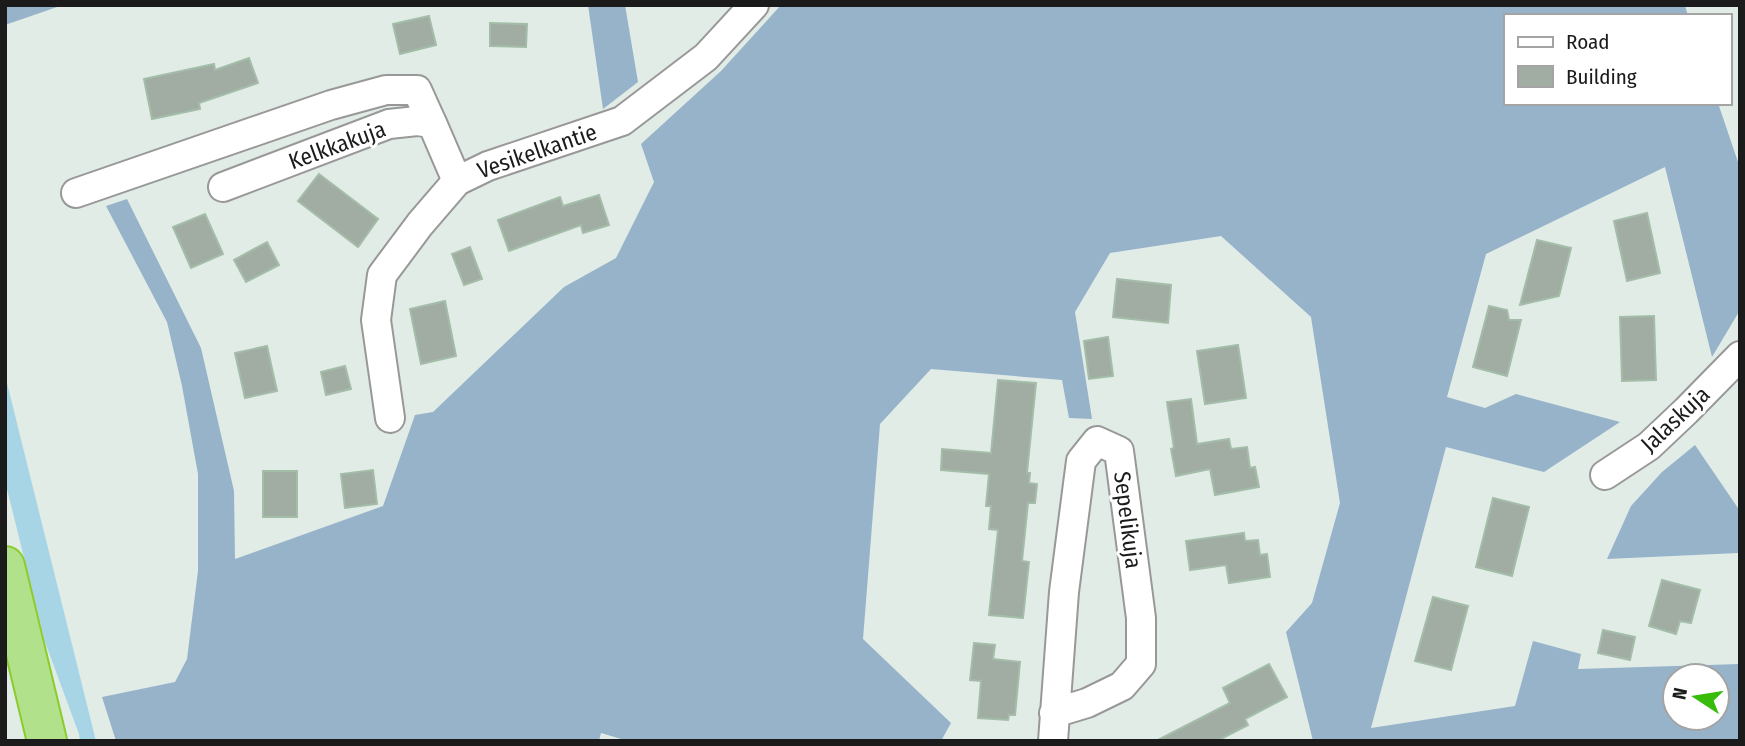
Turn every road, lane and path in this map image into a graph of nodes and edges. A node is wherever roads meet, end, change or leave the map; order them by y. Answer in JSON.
{"nodes":[{"id":1,"x":754,"y":5,"type":"edge"},
{"id":2,"x":431,"y":121,"type":"junction"},
{"id":3,"x":457,"y":181,"type":"junction"},
{"id":4,"x":223,"y":187,"type":"dead end"},
{"id":5,"x":76,"y":193,"type":"dead end"},
{"id":6,"x":1740,"y":356,"type":"edge"},
{"id":7,"x":390,"y":418,"type":"dead end"},
{"id":8,"x":1605,"y":475,"type":"dead end"},
{"id":9,"x":5,"y":566,"type":"edge"},
{"id":10,"x":1054,"y":713,"type":"junction"},
{"id":11,"x":47,"y":741,"type":"edge"},
{"id":12,"x":1053,"y":741,"type":"edge"}],
"edges":[{"from":1,"to":3,"type":"street","name":"Vesikelkantie"},
{"from":2,"to":3,"type":"street"},
{"from":2,"to":4,"type":"street","name":"Kelkkakuja"},
{"from":2,"to":5,"type":"street"},
{"from":3,"to":7,"type":"street","name":"Vesikelkantie"},
{"from":6,"to":8,"type":"street","name":"Jalaskuja"},
{"from":9,"to":11,"type":"highway"},
{"from":10,"to":10,"type":"street","name":"Sepelikuja"},
{"from":10,"to":12,"type":"street","name":"Sepelikuja"}]}
